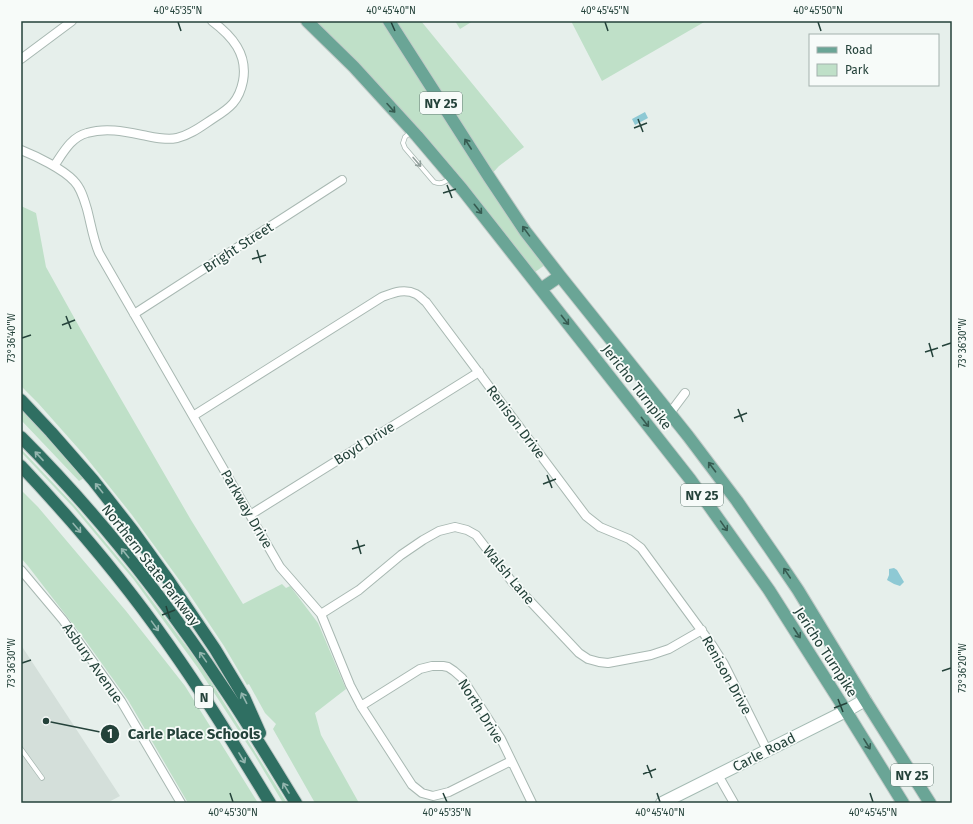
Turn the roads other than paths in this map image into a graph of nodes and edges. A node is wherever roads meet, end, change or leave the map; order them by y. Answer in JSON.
{"nodes":[{"id":1,"x":72,"y":21,"type":"edge"},
{"id":2,"x":212,"y":21,"type":"edge"},
{"id":3,"x":307,"y":21,"type":"edge"},
{"id":4,"x":316,"y":21,"type":"edge"},
{"id":5,"x":389,"y":21,"type":"edge"},
{"id":6,"x":21,"y":59,"type":"edge"},
{"id":7,"x":354,"y":67,"type":"junction"},
{"id":8,"x":412,"y":131,"type":"junction"},
{"id":9,"x":21,"y":150,"type":"edge"},
{"id":10,"x":54,"y":166,"type":"junction"},
{"id":11,"x":451,"y":177,"type":"junction"},
{"id":12,"x":342,"y":180,"type":"dead end"},
{"id":13,"x":560,"y":276,"type":"junction"},
{"id":14,"x":541,"y":289,"type":"junction"},
{"id":15,"x":134,"y":314,"type":"junction"},
{"id":16,"x":479,"y":372,"type":"junction"},
{"id":17,"x":685,"y":393,"type":"dead end"},
{"id":18,"x":21,"y":400,"type":"edge"},
{"id":19,"x":670,"y":413,"type":"junction"},
{"id":20,"x":193,"y":416,"type":"junction"},
{"id":21,"x":21,"y":437,"type":"edge"},
{"id":22,"x":21,"y":466,"type":"edge"},
{"id":23,"x":21,"y":470,"type":"edge"},
{"id":24,"x":33,"y":478,"type":"junction"},
{"id":25,"x":250,"y":515,"type":"junction"},
{"id":26,"x":21,"y":570,"type":"edge"},
{"id":27,"x":320,"y":614,"type":"junction"},
{"id":28,"x":702,"y":630,"type":"junction"},
{"id":29,"x":865,"y":700,"type":"junction"},
{"id":30,"x":361,"y":706,"type":"junction"},
{"id":31,"x":846,"y":711,"type":"junction"},
{"id":32,"x":21,"y":749,"type":"edge"},
{"id":33,"x":767,"y":750,"type":"junction"},
{"id":34,"x":511,"y":761,"type":"junction"},
{"id":35,"x":277,"y":772,"type":"junction"},
{"id":36,"x":718,"y":775,"type":"junction"},
{"id":37,"x":42,"y":778,"type":"dead end"},
{"id":38,"x":181,"y":803,"type":"edge"},
{"id":39,"x":270,"y":803,"type":"edge"},
{"id":40,"x":296,"y":803,"type":"edge"},
{"id":41,"x":532,"y":803,"type":"edge"},
{"id":42,"x":662,"y":803,"type":"edge"},
{"id":43,"x":734,"y":803,"type":"edge"},
{"id":44,"x":903,"y":803,"type":"edge"},
{"id":45,"x":930,"y":803,"type":"edge"}],
"edges":[{"from":1,"to":6,"type":"street"},
{"from":2,"to":10,"type":"street"},
{"from":3,"to":7,"type":"main road","name":"Jericho Turnpike","number":"NY 25"},
{"from":4,"to":7,"type":"main road"},
{"from":13,"to":5,"type":"main road","name":"Jericho Turnpike","number":"NY 25","one_way":true},
{"from":7,"to":8,"type":"main road","name":"Jericho Turnpike","number":"NY 25","one_way":true},
{"from":8,"to":11,"type":"main road","name":"Jericho Turnpike","number":"NY 25"},
{"from":8,"to":11,"type":"lane","one_way":true},
{"from":9,"to":10,"type":"street","name":"Parkway Drive"},
{"from":10,"to":15,"type":"street","name":"Parkway Drive"},
{"from":11,"to":14,"type":"main road","name":"Jericho Turnpike","number":"NY 25","one_way":true},
{"from":12,"to":15,"type":"street","name":"Bright Street"},
{"from":13,"to":14,"type":"main road"},
{"from":13,"to":19,"type":"main road","name":"Jericho Turnpike","number":"NY 25"},
{"from":14,"to":31,"type":"main road","name":"Jericho Turnpike","number":"NY 25","one_way":true},
{"from":15,"to":20,"type":"street","name":"Parkway Drive"},
{"from":16,"to":20,"type":"street","name":"Renison Drive"},
{"from":16,"to":25,"type":"street","name":"Boyd Drive"},
{"from":16,"to":28,"type":"street","name":"Renison Drive"},
{"from":17,"to":19,"type":"street"},
{"from":35,"to":18,"type":"highway","one_way":true},
{"from":29,"to":19,"type":"main road","name":"Jericho Turnpike","number":"NY 25","one_way":true},
{"from":20,"to":25,"type":"street","name":"Parkway Drive"},
{"from":35,"to":21,"type":"highway","name":"Northern State Parkway","number":"N","one_way":true},
{"from":22,"to":24,"type":"highway","number":"N"},
{"from":23,"to":24,"type":"highway"},
{"from":24,"to":39,"type":"highway","number":"N","one_way":true},
{"from":25,"to":27,"type":"street","name":"Parkway Drive"},
{"from":26,"to":38,"type":"street","name":"Asbury Avenue"},
{"from":27,"to":28,"type":"street","name":"Walsh Lane"},
{"from":27,"to":30,"type":"street","name":"Parkway Drive"},
{"from":28,"to":33,"type":"street","name":"Renison Drive"},
{"from":29,"to":31,"type":"street","name":"Carle Road"},
{"from":29,"to":45,"type":"main road","name":"Jericho Turnpike","number":"NY 25"},
{"from":30,"to":34,"type":"street","name":"Parkway Drive"},
{"from":30,"to":34,"type":"street","name":"North Drive"},
{"from":31,"to":33,"type":"street","name":"Carle Road"},
{"from":31,"to":44,"type":"main road","name":"Jericho Turnpike","number":"NY 25","one_way":true},
{"from":32,"to":37,"type":"lane"},
{"from":33,"to":36,"type":"street","name":"Carle Road"},
{"from":34,"to":41,"type":"street","name":"North Drive"},
{"from":40,"to":35,"type":"highway","name":"Northern State Parkway","number":"N","one_way":true},
{"from":36,"to":42,"type":"street","name":"Carle Road"},
{"from":36,"to":43,"type":"street"}]}
